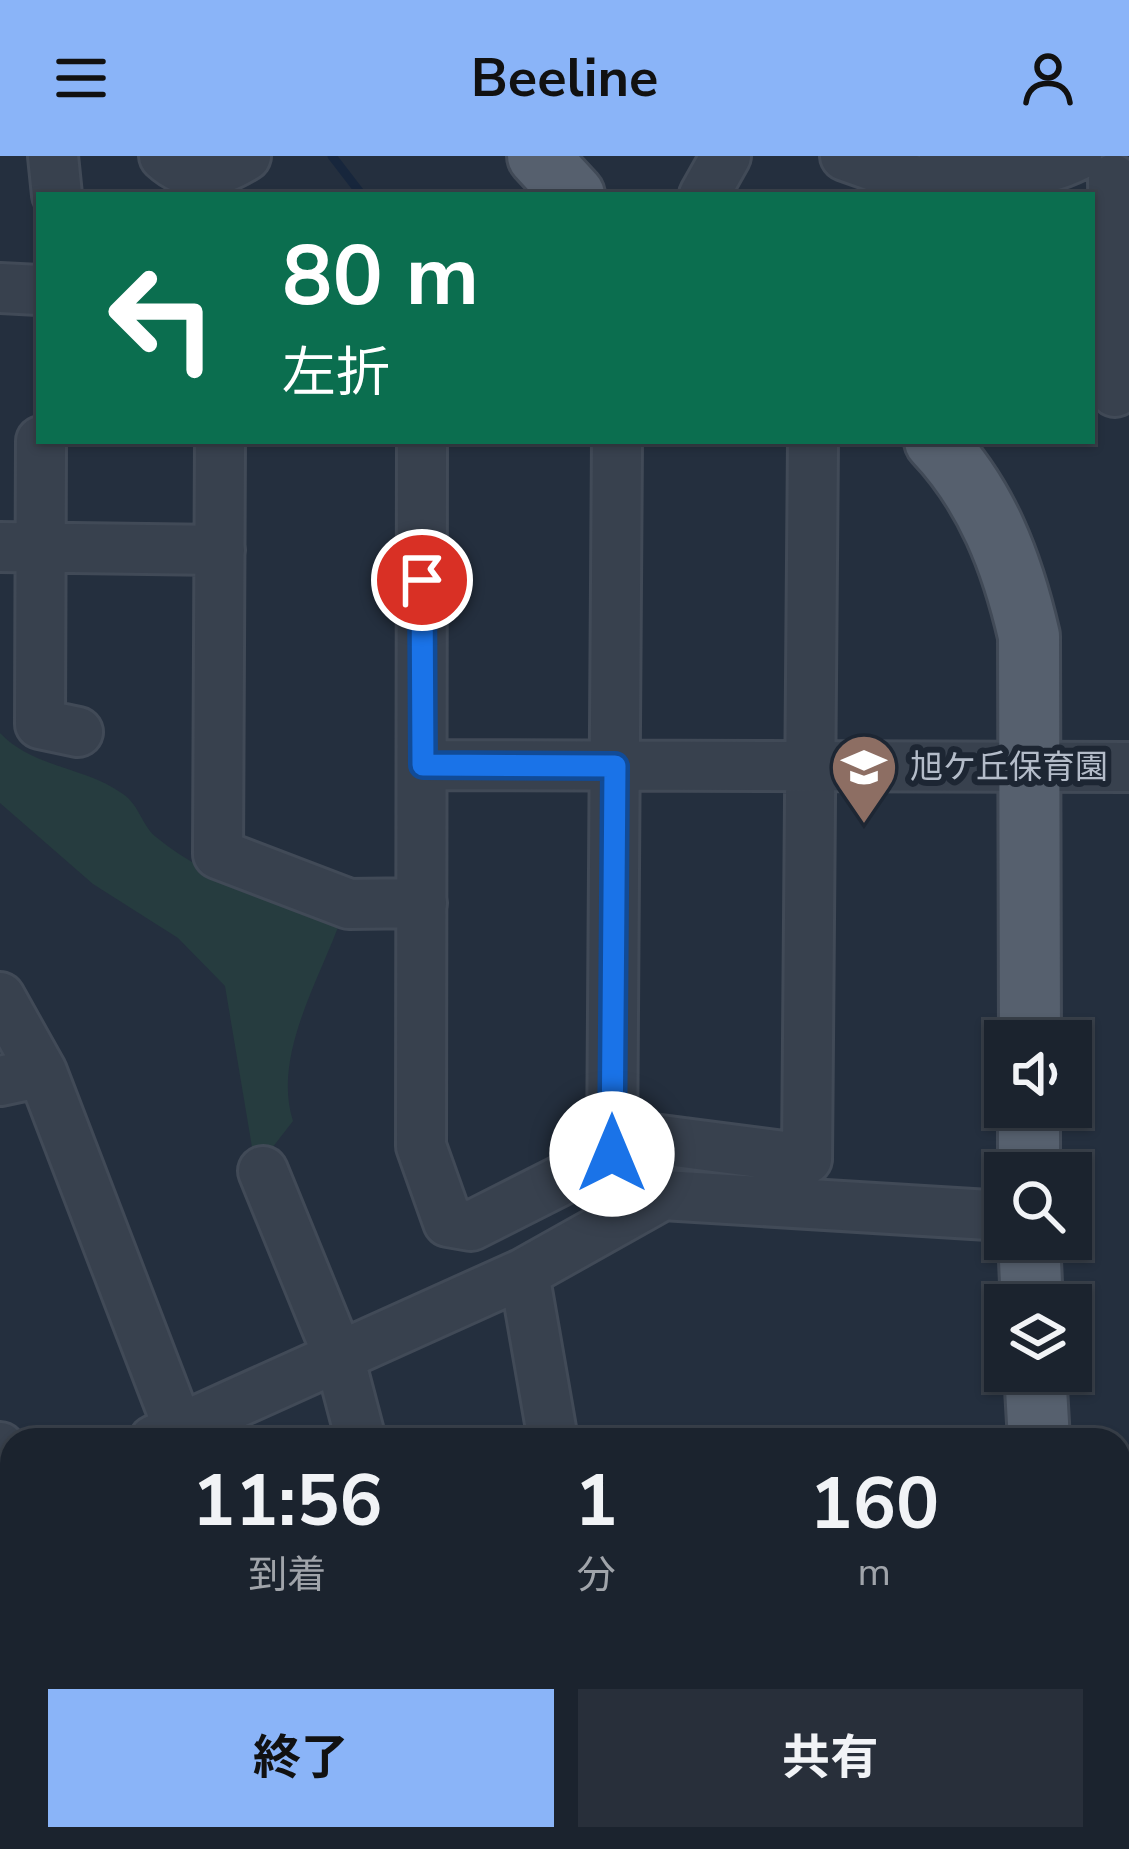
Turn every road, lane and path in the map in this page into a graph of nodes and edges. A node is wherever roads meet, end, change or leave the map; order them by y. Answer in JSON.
{"nodes":[{"id":1,"x":53,"y":156,"type":"edge"},
{"id":2,"x":164,"y":156,"type":"edge"},
{"id":3,"x":246,"y":156,"type":"edge"},
{"id":4,"x":538,"y":156,"type":"edge"},
{"id":5,"x":726,"y":156,"type":"edge"},
{"id":6,"x":845,"y":156,"type":"edge"},
{"id":7,"x":944,"y":156,"type":"edge"},
{"id":8,"x":1102,"y":174,"type":"edge"},
{"id":9,"x":57,"y":192,"type":"edge"},
{"id":10,"x":571,"y":192,"type":"edge"},
{"id":11,"x":706,"y":192,"type":"edge"},
{"id":12,"x":947,"y":192,"type":"edge"},
{"id":13,"x":0,"y":288,"type":"edge"},
{"id":14,"x":36,"y":290,"type":"edge"},
{"id":15,"x":1112,"y":392,"type":"edge"},
{"id":16,"x":40,"y":444,"type":"edge"},
{"id":17,"x":220,"y":444,"type":"edge"},
{"id":18,"x":422,"y":444,"type":"edge"},
{"id":19,"x":617,"y":444,"type":"edge"},
{"id":20,"x":813,"y":444,"type":"edge"},
{"id":21,"x":938,"y":444,"type":"edge"},
{"id":22,"x":20,"y":547,"type":"edge"},
{"id":23,"x":220,"y":550,"type":"junction"},
{"id":24,"x":78,"y":732,"type":"dead end"},
{"id":25,"x":423,"y":765,"type":"junction"},
{"id":26,"x":615,"y":766,"type":"junction"},
{"id":27,"x":810,"y":767,"type":"junction"},
{"id":28,"x":1032,"y":767,"type":"junction"},
{"id":29,"x":1129,"y":767,"type":"edge"},
{"id":30,"x":422,"y":903,"type":"junction"},
{"id":31,"x":0,"y":998,"type":"edge"},
{"id":32,"x":1030,"y":1020,"type":"edge"},
{"id":33,"x":21,"y":1077,"type":"edge"},
{"id":34,"x":612,"y":1154,"type":"junction"},
{"id":35,"x":263,"y":1171,"type":"dead end"},
{"id":36,"x":984,"y":1215,"type":"edge"},
{"id":37,"x":524,"y":1274,"type":"junction"},
{"id":38,"x":340,"y":1360,"type":"junction"},
{"id":39,"x":1036,"y":1392,"type":"edge"},
{"id":40,"x":169,"y":1428,"type":"edge"},
{"id":41,"x":190,"y":1428,"type":"edge"},
{"id":42,"x":358,"y":1428,"type":"edge"},
{"id":43,"x":551,"y":1428,"type":"edge"},
{"id":44,"x":1038,"y":1428,"type":"edge"}],
"edges":[{"from":1,"to":9,"type":"street"},
{"from":2,"to":3,"type":"street"},
{"from":4,"to":10,"type":"main road"},
{"from":5,"to":11,"type":"street"},
{"from":6,"to":12,"type":"street"},
{"from":7,"to":8,"type":"street"},
{"from":8,"to":15,"type":"street"},
{"from":13,"to":14,"type":"street"},
{"from":16,"to":22,"type":"street"},
{"from":17,"to":23,"type":"street"},
{"from":18,"to":25,"type":"street"},
{"from":19,"to":26,"type":"street"},
{"from":20,"to":27,"type":"street"},
{"from":21,"to":28,"type":"main road"},
{"from":22,"to":23,"type":"street"},
{"from":22,"to":24,"type":"street"},
{"from":23,"to":30,"type":"street"},
{"from":25,"to":26,"type":"street"},
{"from":25,"to":30,"type":"street"},
{"from":26,"to":27,"type":"street"},
{"from":26,"to":34,"type":"street"},
{"from":27,"to":28,"type":"street"},
{"from":27,"to":34,"type":"street"},
{"from":28,"to":29,"type":"street"},
{"from":28,"to":32,"type":"main road"},
{"from":30,"to":34,"type":"street"},
{"from":31,"to":33,"type":"street"},
{"from":33,"to":40,"type":"street"},
{"from":35,"to":38,"type":"street"},
{"from":36,"to":37,"type":"street"},
{"from":37,"to":38,"type":"street"},
{"from":37,"to":43,"type":"street"},
{"from":38,"to":41,"type":"street"},
{"from":38,"to":42,"type":"street"},
{"from":39,"to":44,"type":"main road"}]}
